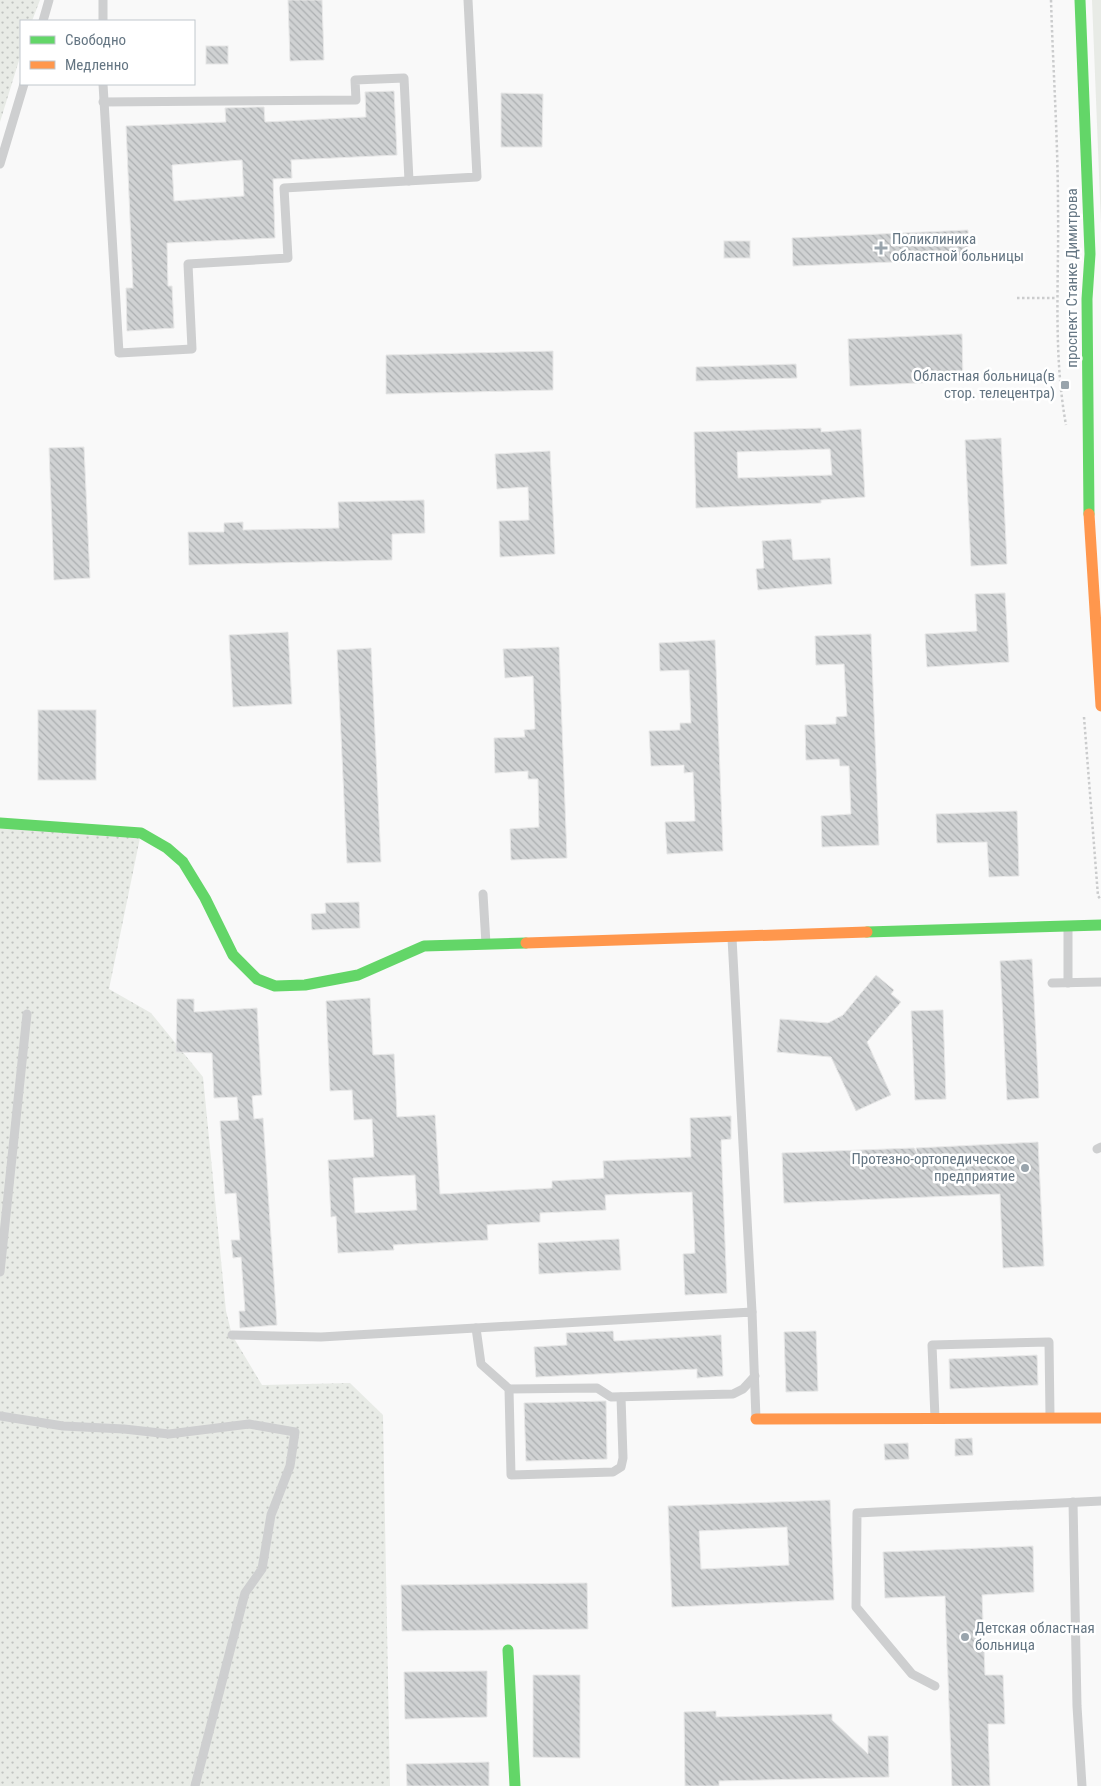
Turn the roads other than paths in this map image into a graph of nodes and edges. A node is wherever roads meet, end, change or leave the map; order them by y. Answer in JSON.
{"nodes":[{"id":1,"x":49,"y":0,"type":"edge"},
{"id":2,"x":103,"y":0,"type":"edge"},
{"id":3,"x":468,"y":0,"type":"edge"},
{"id":4,"x":1080,"y":0,"type":"edge"},
{"id":5,"x":43,"y":20,"type":"edge"},
{"id":6,"x":103,"y":20,"type":"edge"},
{"id":7,"x":24,"y":85,"type":"edge"},
{"id":8,"x":103,"y":85,"type":"edge"},
{"id":9,"x":102,"y":102,"type":"junction"},
{"id":10,"x":0,"y":164,"type":"edge"},
{"id":11,"x":409,"y":181,"type":"junction"},
{"id":12,"x":1095,"y":254,"type":"edge"},
{"id":13,"x":1101,"y":706,"type":"edge"},
{"id":14,"x":0,"y":823,"type":"edge"},
{"id":15,"x":483,"y":894,"type":"dead end"},
{"id":16,"x":1101,"y":925,"type":"edge"},
{"id":17,"x":1068,"y":926,"type":"junction"},
{"id":18,"x":732,"y":937,"type":"junction"},
{"id":19,"x":486,"y":945,"type":"junction"},
{"id":20,"x":1101,"y":982,"type":"edge"},
{"id":21,"x":1052,"y":983,"type":"dead end"},
{"id":22,"x":1068,"y":983,"type":"junction"},
{"id":23,"x":26,"y":1014,"type":"dead end"},
{"id":24,"x":0,"y":1272,"type":"edge"},
{"id":25,"x":752,"y":1312,"type":"junction"},
{"id":26,"x":476,"y":1328,"type":"junction"},
{"id":27,"x":232,"y":1335,"type":"dead end"},
{"id":28,"x":755,"y":1376,"type":"junction"},
{"id":29,"x":509,"y":1389,"type":"junction"},
{"id":30,"x":621,"y":1397,"type":"junction"},
{"id":31,"x":0,"y":1416,"type":"edge"},
{"id":32,"x":935,"y":1418,"type":"junction"},
{"id":33,"x":1050,"y":1418,"type":"junction"},
{"id":34,"x":1101,"y":1418,"type":"edge"},
{"id":35,"x":756,"y":1419,"type":"joint"},
{"id":36,"x":1101,"y":1500,"type":"edge"},
{"id":37,"x":1073,"y":1502,"type":"junction"},
{"id":38,"x":508,"y":1650,"type":"dead end"},
{"id":39,"x":936,"y":1686,"type":"dead end"},
{"id":40,"x":195,"y":1786,"type":"edge"},
{"id":41,"x":515,"y":1786,"type":"edge"},
{"id":42,"x":1082,"y":1786,"type":"edge"}],
"edges":[{"from":1,"to":5,"type":"lane"},
{"from":2,"to":6,"type":"lane"},
{"from":3,"to":11,"type":"lane"},
{"from":4,"to":12,"type":"street","name":"проспект Станке Димитрова"},
{"from":7,"to":10,"type":"lane"},
{"from":8,"to":9,"type":"lane"},
{"from":9,"to":11,"type":"lane"},
{"from":9,"to":11,"type":"lane"},
{"from":12,"to":13,"type":"street","name":"проспект Станке Димитрова"},
{"from":14,"to":19,"type":"street"},
{"from":15,"to":19,"type":"lane"},
{"from":16,"to":17,"type":"street"},
{"from":17,"to":18,"type":"street"},
{"from":17,"to":22,"type":"lane"},
{"from":18,"to":19,"type":"street"},
{"from":18,"to":25,"type":"lane"},
{"from":20,"to":22,"type":"lane"},
{"from":21,"to":22,"type":"lane"},
{"from":23,"to":24,"type":"lane"},
{"from":25,"to":26,"type":"lane"},
{"from":25,"to":28,"type":"lane"},
{"from":26,"to":27,"type":"lane"},
{"from":26,"to":29,"type":"lane"},
{"from":28,"to":30,"type":"lane"},
{"from":28,"to":35,"type":"lane"},
{"from":29,"to":30,"type":"lane"},
{"from":29,"to":30,"type":"lane"},
{"from":31,"to":40,"type":"lane"},
{"from":32,"to":33,"type":"street"},
{"from":32,"to":33,"type":"lane"},
{"from":32,"to":35,"type":"street"},
{"from":33,"to":34,"type":"street"},
{"from":36,"to":37,"type":"lane"},
{"from":37,"to":39,"type":"lane"},
{"from":37,"to":42,"type":"lane"},
{"from":38,"to":41,"type":"street"}]}
